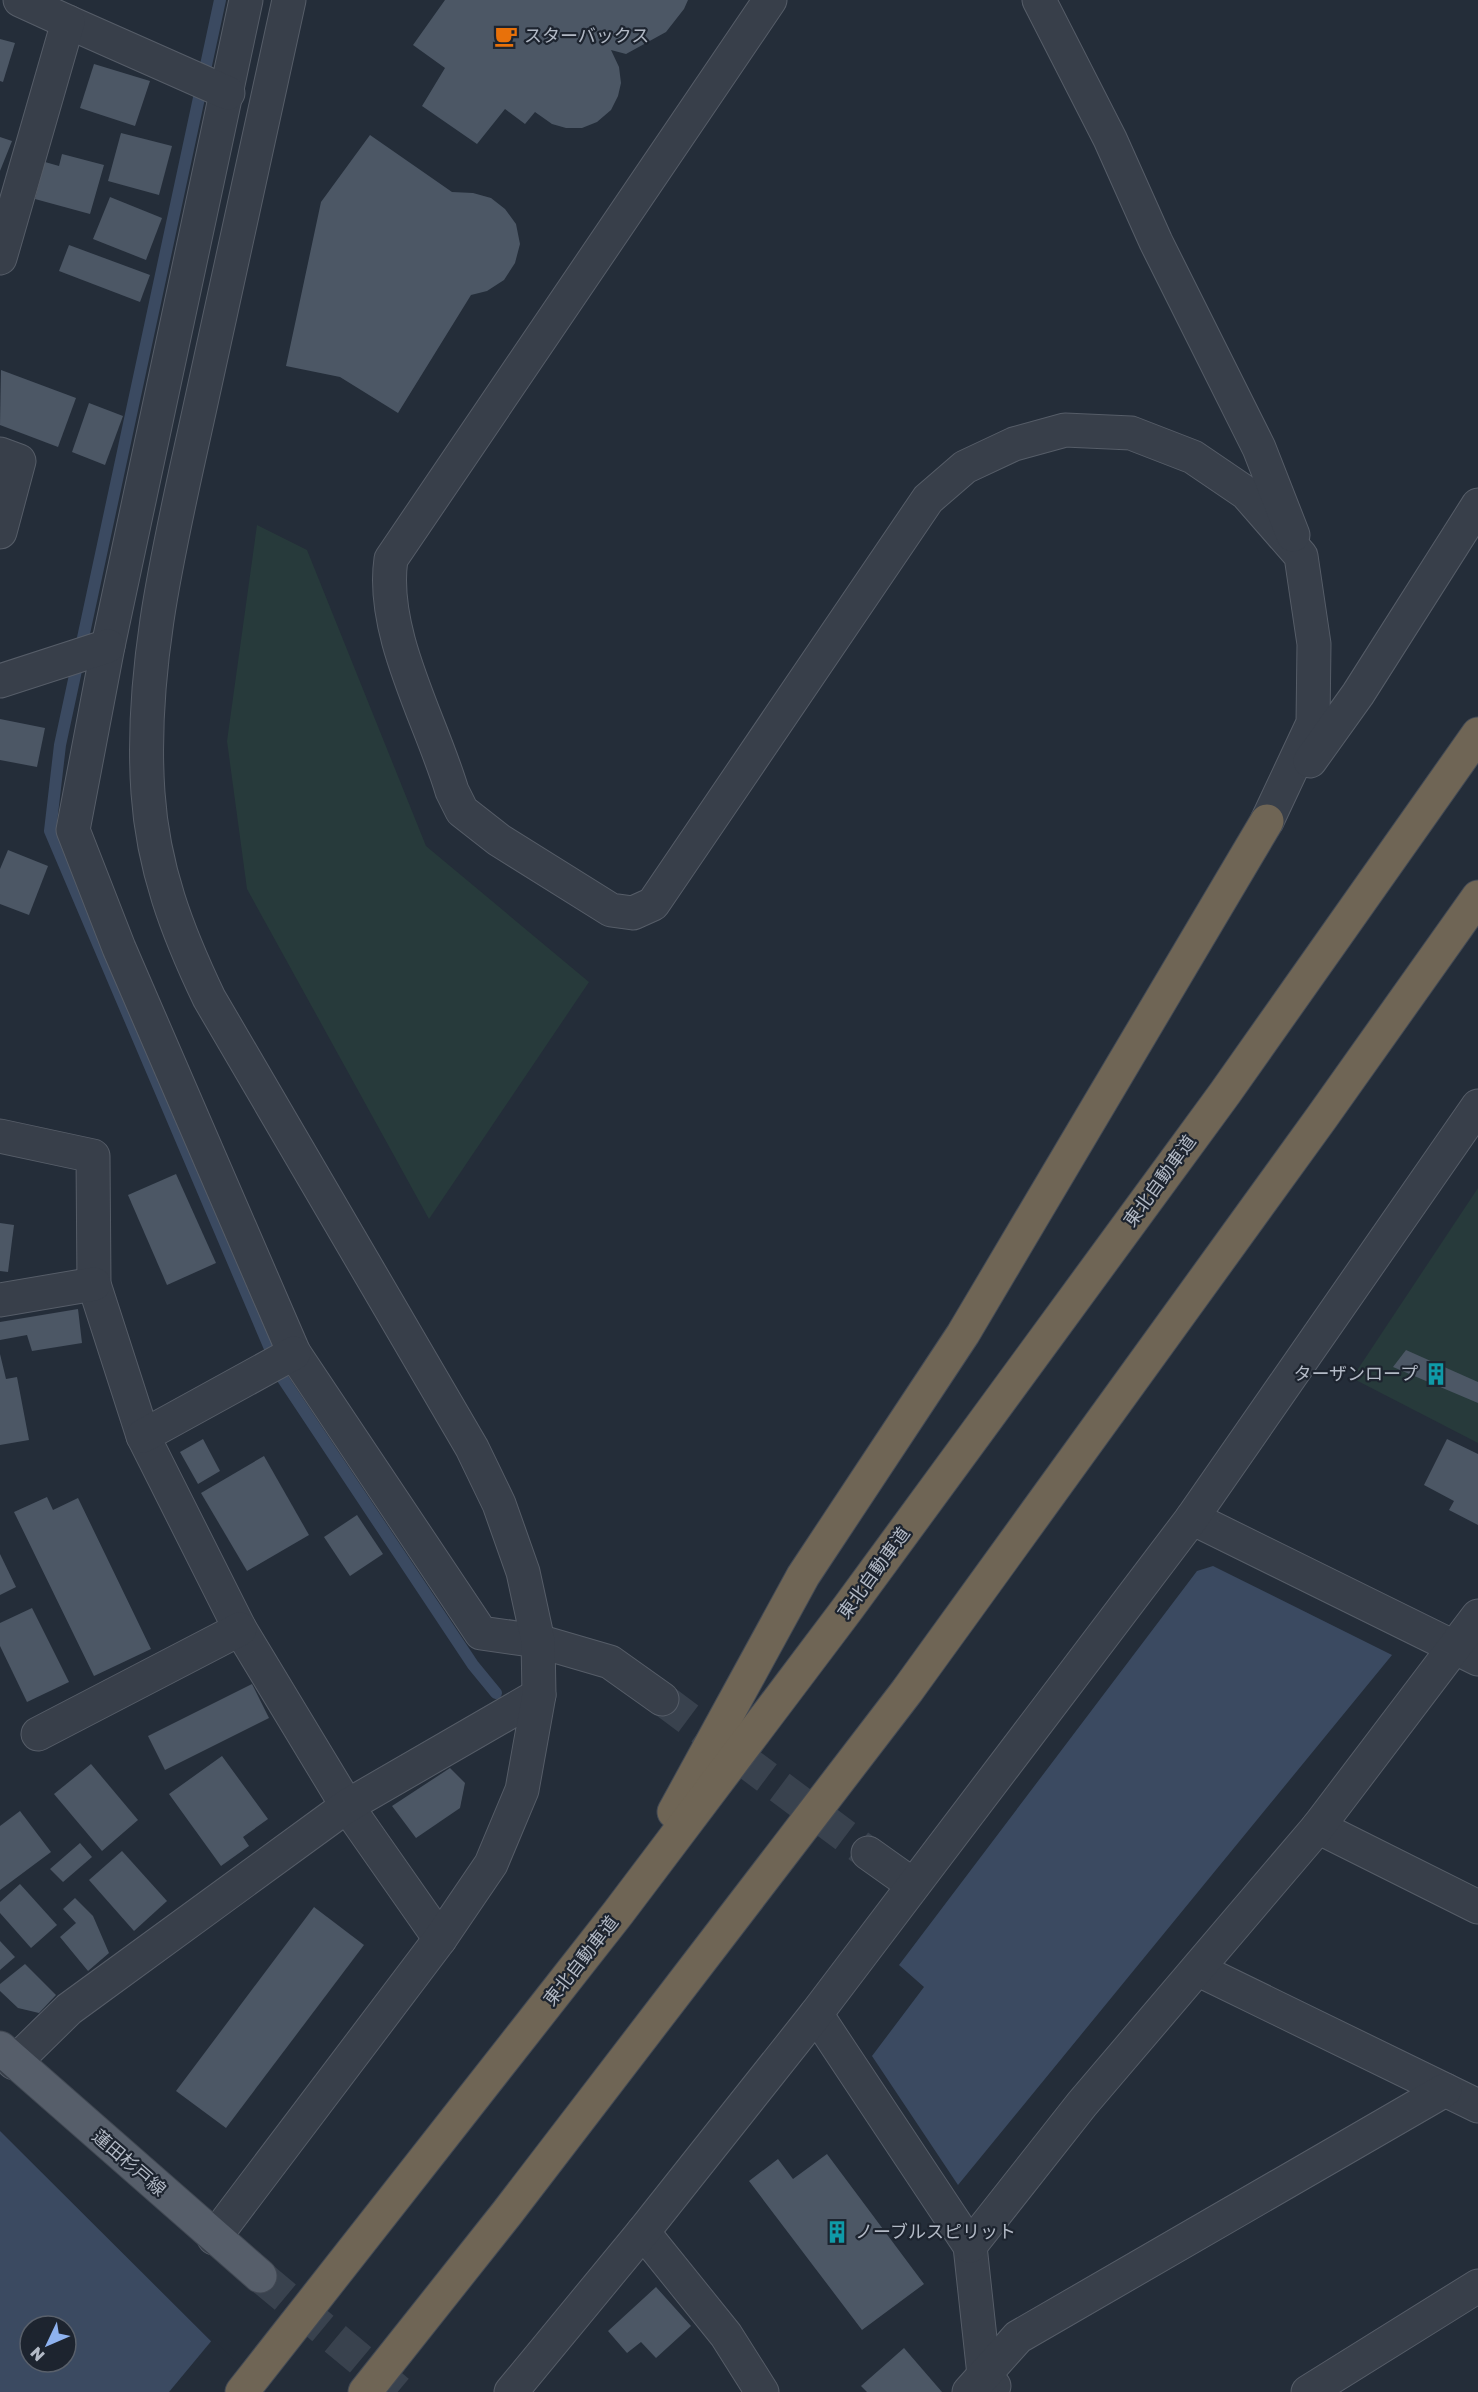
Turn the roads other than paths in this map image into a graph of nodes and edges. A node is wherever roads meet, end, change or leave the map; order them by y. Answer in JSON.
{"nodes":[{"id":1,"x":20,"y":0,"type":"edge"},
{"id":2,"x":246,"y":0,"type":"edge"},
{"id":3,"x":289,"y":0,"type":"edge"},
{"id":4,"x":770,"y":0,"type":"edge"},
{"id":5,"x":1039,"y":0,"type":"edge"},
{"id":6,"x":68,"y":22,"type":"junction"},
{"id":7,"x":228,"y":93,"type":"junction"},
{"id":8,"x":5,"y":223,"type":"edge"},
{"id":9,"x":0,"y":258,"type":"edge"},
{"id":10,"x":0,"y":453,"type":"edge"},
{"id":11,"x":1478,"y":505,"type":"edge"},
{"id":12,"x":0,"y":532,"type":"edge"},
{"id":13,"x":1301,"y":556,"type":"junction"},
{"id":14,"x":108,"y":646,"type":"junction"},
{"id":15,"x":0,"y":681,"type":"edge"},
{"id":16,"x":1478,"y":734,"type":"edge"},
{"id":17,"x":1268,"y":821,"type":"junction"},
{"id":18,"x":1478,"y":897,"type":"edge"},
{"id":19,"x":1478,"y":1106,"type":"edge"},
{"id":20,"x":0,"y":1136,"type":"edge"},
{"id":21,"x":94,"y":1284,"type":"junction"},
{"id":22,"x":0,"y":1300,"type":"edge"},
{"id":23,"x":294,"y":1353,"type":"junction"},
{"id":24,"x":143,"y":1436,"type":"junction"},
{"id":25,"x":1192,"y":1518,"type":"junction"},
{"id":26,"x":1478,"y":1616,"type":"edge"},
{"id":27,"x":240,"y":1629,"type":"junction"},
{"id":28,"x":538,"y":1641,"type":"junction"},
{"id":29,"x":1467,"y":1653,"type":"edge"},
{"id":30,"x":539,"y":1695,"type":"junction"},
{"id":31,"x":662,"y":1699,"type":"tunnel mouth"},
{"id":32,"x":38,"y":1734,"type":"dead end"},
{"id":33,"x":347,"y":1806,"type":"junction"},
{"id":34,"x":1318,"y":1827,"type":"junction"},
{"id":35,"x":868,"y":1852,"type":"tunnel mouth"},
{"id":36,"x":913,"y":1885,"type":"junction"},
{"id":37,"x":1478,"y":1907,"type":"edge"},
{"id":38,"x":618,"y":1913,"type":"junction"},
{"id":39,"x":440,"y":1939,"type":"junction"},
{"id":40,"x":1199,"y":1970,"type":"junction"},
{"id":41,"x":816,"y":2014,"type":"junction"},
{"id":42,"x":7,"y":2056,"type":"edge"},
{"id":43,"x":1445,"y":2090,"type":"junction"},
{"id":44,"x":1478,"y":2106,"type":"edge"},
{"id":45,"x":644,"y":2232,"type":"junction"},
{"id":46,"x":214,"y":2238,"type":"junction"},
{"id":47,"x":970,"y":2246,"type":"junction"},
{"id":48,"x":260,"y":2276,"type":"tunnel mouth"},
{"id":49,"x":1478,"y":2286,"type":"edge"},
{"id":50,"x":984,"y":2386,"type":"edge"},
{"id":51,"x":242,"y":2392,"type":"edge"},
{"id":52,"x":365,"y":2392,"type":"edge"},
{"id":53,"x":511,"y":2392,"type":"edge"},
{"id":54,"x":762,"y":2392,"type":"edge"},
{"id":55,"x":1308,"y":2392,"type":"edge"}],
"edges":[{"from":1,"to":6,"type":"street"},
{"from":2,"to":7,"type":"street"},
{"from":3,"to":28,"type":"street"},
{"from":4,"to":13,"type":"street"},
{"from":5,"to":13,"type":"street"},
{"from":6,"to":7,"type":"street"},
{"from":6,"to":8,"type":"street"},
{"from":7,"to":14,"type":"street"},
{"from":8,"to":9,"type":"street"},
{"from":10,"to":12,"type":"street"},
{"from":11,"to":17,"type":"street"},
{"from":13,"to":17,"type":"street"},
{"from":14,"to":15,"type":"street"},
{"from":14,"to":23,"type":"street"},
{"from":16,"to":38,"type":"highway","name":"東北自動車道"},
{"from":17,"to":38,"type":"highway"},
{"from":18,"to":52,"type":"highway"},
{"from":19,"to":25,"type":"street"},
{"from":20,"to":21,"type":"street"},
{"from":21,"to":22,"type":"street"},
{"from":21,"to":24,"type":"street"},
{"from":23,"to":24,"type":"street"},
{"from":23,"to":28,"type":"street"},
{"from":24,"to":27,"type":"street"},
{"from":25,"to":29,"type":"street"},
{"from":25,"to":36,"type":"street"},
{"from":26,"to":29,"type":"street"},
{"from":27,"to":32,"type":"street"},
{"from":27,"to":33,"type":"street"},
{"from":28,"to":30,"type":"street"},
{"from":28,"to":31,"type":"street"},
{"from":29,"to":34,"type":"street"},
{"from":30,"to":33,"type":"street"},
{"from":30,"to":39,"type":"street"},
{"from":33,"to":39,"type":"street"},
{"from":33,"to":42,"type":"street"},
{"from":34,"to":37,"type":"street"},
{"from":34,"to":40,"type":"street"},
{"from":35,"to":36,"type":"street"},
{"from":36,"to":41,"type":"street"},
{"from":38,"to":51,"type":"highway","name":"東北自動車道"},
{"from":39,"to":46,"type":"street"},
{"from":40,"to":43,"type":"street"},
{"from":40,"to":47,"type":"street"},
{"from":41,"to":45,"type":"street"},
{"from":41,"to":47,"type":"street"},
{"from":42,"to":46,"type":"main road","name":"蓮田杉戸線"},
{"from":43,"to":44,"type":"street"},
{"from":43,"to":50,"type":"street"},
{"from":45,"to":53,"type":"street"},
{"from":45,"to":54,"type":"street"},
{"from":46,"to":48,"type":"main road","name":"蓮田杉戸線"},
{"from":47,"to":50,"type":"street"},
{"from":49,"to":55,"type":"street"}]}
